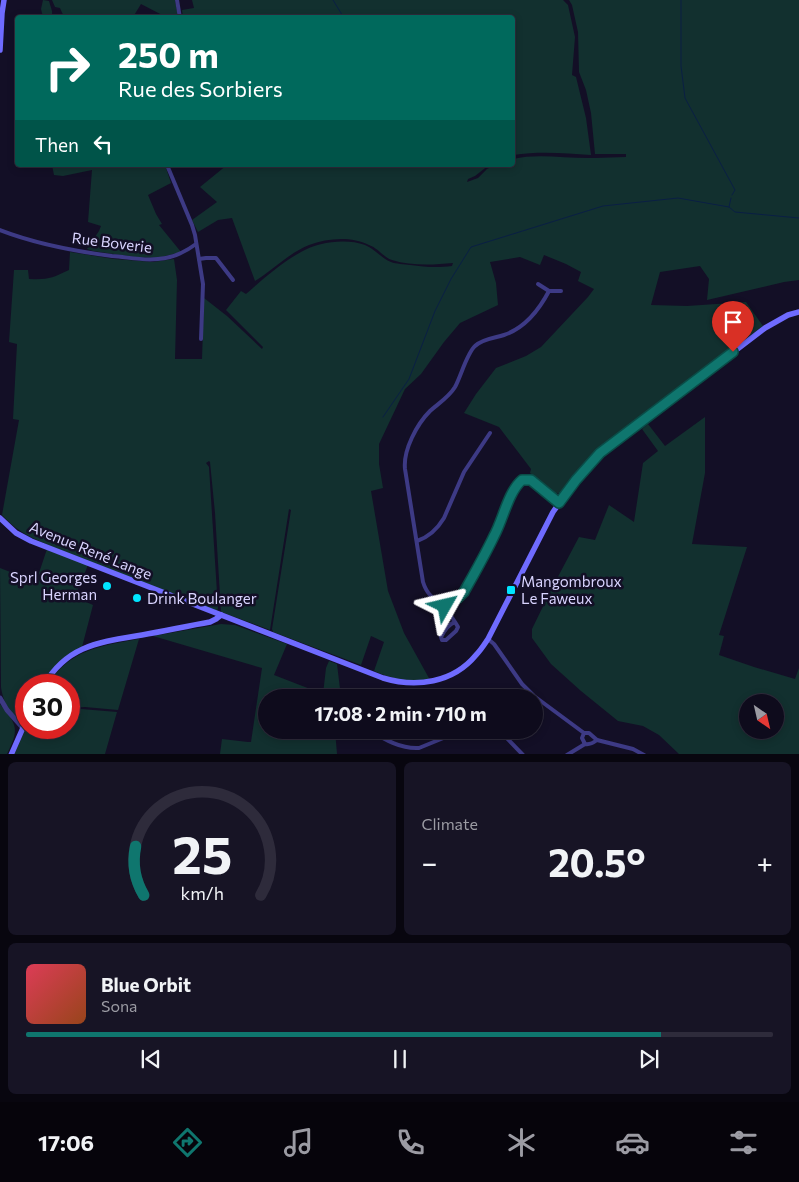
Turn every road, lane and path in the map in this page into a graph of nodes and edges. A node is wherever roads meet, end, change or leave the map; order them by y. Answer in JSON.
{"nodes":[{"id":1,"x":4,"y":0,"type":"edge"},
{"id":2,"x":177,"y":0,"type":"edge"},
{"id":3,"x":180,"y":15,"type":"edge"},
{"id":4,"x":0,"y":50,"type":"edge"},
{"id":5,"x":168,"y":167,"type":"edge"},
{"id":6,"x":0,"y":230,"type":"edge"},
{"id":7,"x":196,"y":244,"type":"junction"},
{"id":8,"x":199,"y":259,"type":"junction"},
{"id":9,"x":233,"y":280,"type":"dead end"},
{"id":10,"x":538,"y":284,"type":"dead end"},
{"id":11,"x":561,"y":290,"type":"dead end"},
{"id":12,"x":550,"y":291,"type":"junction"},
{"id":13,"x":799,"y":312,"type":"edge"},
{"id":14,"x":201,"y":339,"type":"dead end"},
{"id":15,"x":490,"y":433,"type":"dead end"},
{"id":16,"x":559,"y":503,"type":"junction"},
{"id":17,"x":0,"y":518,"type":"edge"},
{"id":18,"x":417,"y":541,"type":"junction"},
{"id":19,"x":444,"y":602,"type":"junction"},
{"id":20,"x":221,"y":615,"type":"junction"},
{"id":21,"x":456,"y":622,"type":"junction"},
{"id":22,"x":488,"y":639,"type":"junction"},
{"id":23,"x":50,"y":674,"type":"edge"},
{"id":24,"x":0,"y":698,"type":"edge"},
{"id":25,"x":15,"y":719,"type":"edge"},
{"id":26,"x":584,"y":733,"type":"junction"},
{"id":27,"x":18,"y":739,"type":"edge"},
{"id":28,"x":384,"y":739,"type":"edge"},
{"id":29,"x":440,"y":739,"type":"edge"},
{"id":30,"x":508,"y":739,"type":"edge"},
{"id":31,"x":596,"y":740,"type":"junction"},
{"id":32,"x":585,"y":744,"type":"junction"},
{"id":33,"x":10,"y":754,"type":"edge"},
{"id":34,"x":523,"y":754,"type":"edge"},
{"id":35,"x":567,"y":754,"type":"edge"},
{"id":36,"x":644,"y":754,"type":"edge"}],
"edges":[{"from":1,"to":4,"type":"main road"},
{"from":2,"to":3,"type":"street"},
{"from":5,"to":7,"type":"street"},
{"from":6,"to":7,"type":"street","name":"Rue Boverie"},
{"from":7,"to":8,"type":"street"},
{"from":8,"to":9,"type":"street"},
{"from":8,"to":14,"type":"street"},
{"from":10,"to":12,"type":"street"},
{"from":11,"to":12,"type":"street"},
{"from":12,"to":18,"type":"street"},
{"from":13,"to":16,"type":"main road","name":"Avenue René Lange"},
{"from":15,"to":18,"type":"street"},
{"from":16,"to":19,"type":"street"},
{"from":16,"to":22,"type":"main road","name":"Avenue René Lange"},
{"from":17,"to":20,"type":"main road","name":"Avenue René Lange"},
{"from":18,"to":19,"type":"street"},
{"from":19,"to":21,"type":"street"},
{"from":20,"to":22,"type":"main road","name":"Avenue René Lange"},
{"from":20,"to":23,"type":"main road"},
{"from":21,"to":21,"type":"street"},
{"from":22,"to":26,"type":"street"},
{"from":24,"to":25,"type":"street"},
{"from":26,"to":31,"type":"street"},
{"from":26,"to":32,"type":"street"},
{"from":27,"to":33,"type":"main road"},
{"from":28,"to":29,"type":"street"},
{"from":30,"to":34,"type":"street"},
{"from":31,"to":32,"type":"street"},
{"from":31,"to":36,"type":"street"},
{"from":32,"to":35,"type":"street"}]}
